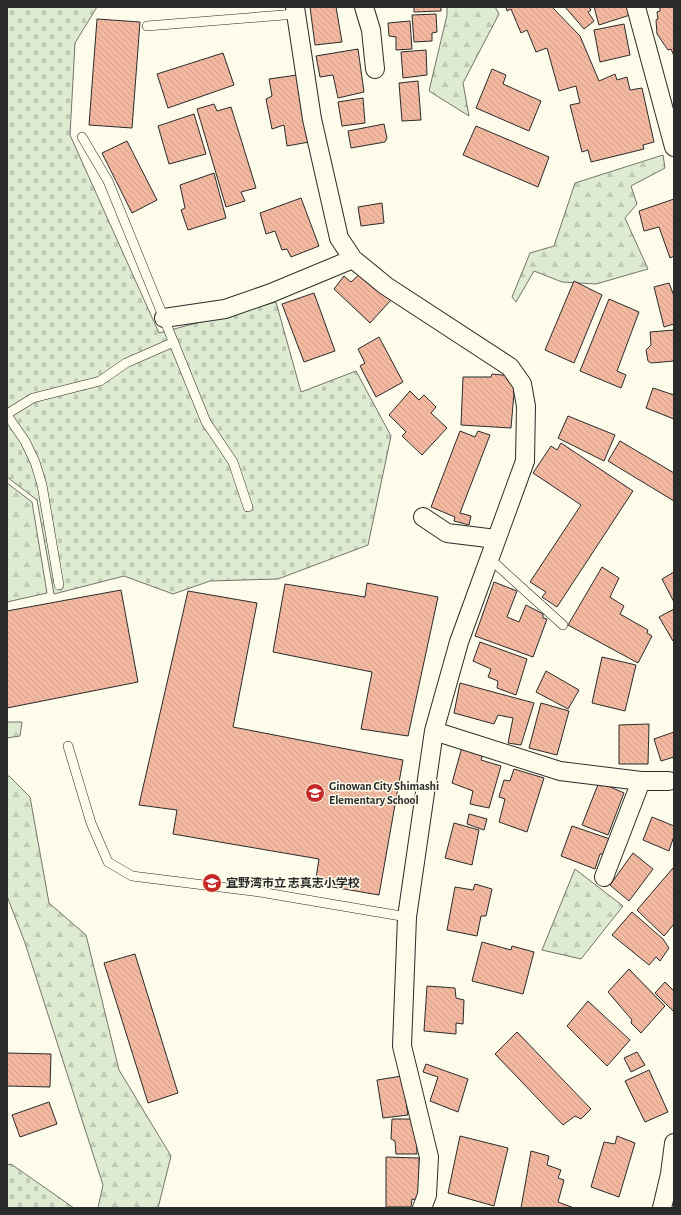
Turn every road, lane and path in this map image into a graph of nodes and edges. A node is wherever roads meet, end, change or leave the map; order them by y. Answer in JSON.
{"nodes":[{"id":1,"x":364,"y":7,"type":"edge"},
{"id":2,"x":636,"y":7,"type":"edge"},
{"id":3,"x":296,"y":10,"type":"edge"},
{"id":4,"x":147,"y":26,"type":"dead end"},
{"id":5,"x":376,"y":69,"type":"dead end"},
{"id":6,"x":82,"y":137,"type":"dead end"},
{"id":7,"x":674,"y":147,"type":"edge"},
{"id":8,"x":353,"y":259,"type":"junction"},
{"id":9,"x":164,"y":318,"type":"junction"},
{"id":10,"x":174,"y":342,"type":"junction"},
{"id":11,"x":7,"y":415,"type":"edge"},
{"id":12,"x":248,"y":508,"type":"dead end"},
{"id":13,"x":423,"y":517,"type":"dead end"},
{"id":14,"x":496,"y":539,"type":"junction"},
{"id":15,"x":489,"y":558,"type":"junction"},
{"id":16,"x":59,"y":584,"type":"dead end"},
{"id":17,"x":563,"y":625,"type":"dead end"},
{"id":18,"x":434,"y":731,"type":"junction"},
{"id":19,"x":68,"y":746,"type":"dead end"},
{"id":20,"x":641,"y":781,"type":"junction"},
{"id":21,"x":669,"y":781,"type":"dead end"},
{"id":22,"x":604,"y":877,"type":"dead end"},
{"id":23,"x":407,"y":917,"type":"junction"},
{"id":24,"x":674,"y":1143,"type":"edge"},
{"id":25,"x":422,"y":1208,"type":"edge"},
{"id":26,"x":662,"y":1208,"type":"edge"}],
"edges":[{"from":1,"to":5,"type":"street"},
{"from":2,"to":7,"type":"street"},
{"from":3,"to":4,"type":"lane"},
{"from":3,"to":8,"type":"street"},
{"from":6,"to":9,"type":"lane"},
{"from":8,"to":9,"type":"street"},
{"from":8,"to":14,"type":"street"},
{"from":9,"to":10,"type":"lane"},
{"from":10,"to":11,"type":"lane"},
{"from":10,"to":12,"type":"lane"},
{"from":11,"to":16,"type":"lane"},
{"from":13,"to":14,"type":"street"},
{"from":14,"to":15,"type":"street"},
{"from":15,"to":17,"type":"lane"},
{"from":15,"to":18,"type":"street"},
{"from":18,"to":20,"type":"street"},
{"from":18,"to":23,"type":"street"},
{"from":19,"to":23,"type":"lane"},
{"from":20,"to":21,"type":"street"},
{"from":20,"to":22,"type":"street"},
{"from":23,"to":25,"type":"street"},
{"from":24,"to":26,"type":"street"}]}
